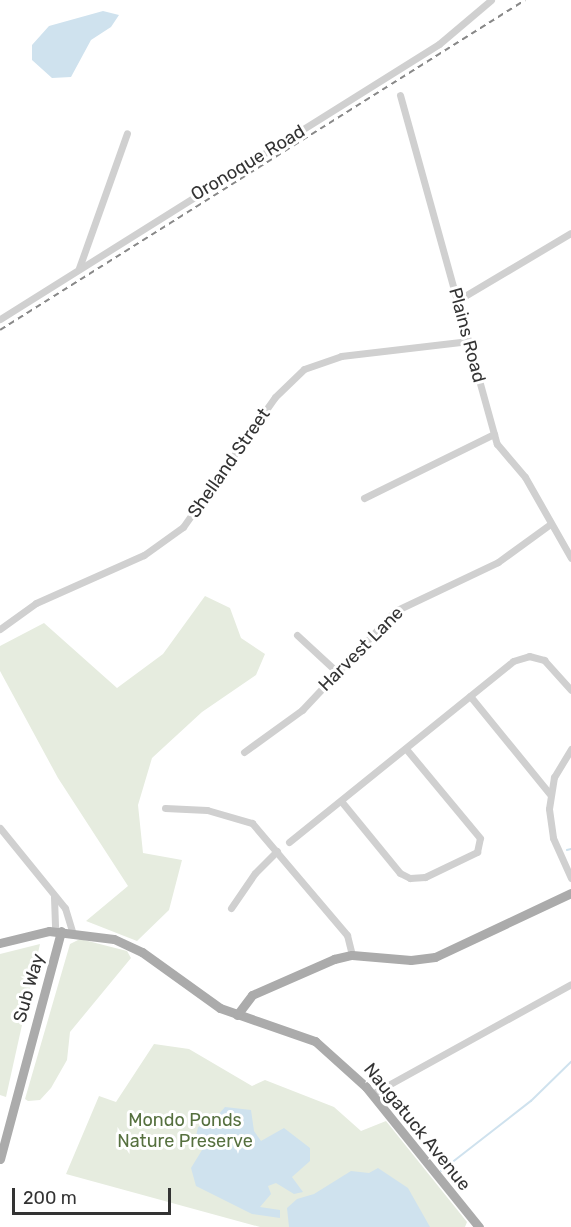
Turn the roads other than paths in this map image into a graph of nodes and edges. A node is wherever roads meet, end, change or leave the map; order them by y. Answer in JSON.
{"nodes":[{"id":1,"x":491,"y":0,"type":"edge"},
{"id":2,"x":400,"y":94,"type":"dead end"},
{"id":3,"x":127,"y":133,"type":"dead end"},
{"id":4,"x":571,"y":233,"type":"edge"},
{"id":5,"x":79,"y":268,"type":"junction"},
{"id":6,"x":458,"y":300,"type":"junction"},
{"id":7,"x":0,"y":319,"type":"edge"},
{"id":8,"x":469,"y":341,"type":"junction"},
{"id":9,"x":494,"y":434,"type":"junction"},
{"id":10,"x":364,"y":498,"type":"dead end"},
{"id":11,"x":549,"y":525,"type":"junction"},
{"id":12,"x":571,"y":558,"type":"edge"},
{"id":13,"x":0,"y":629,"type":"edge"},
{"id":14,"x":297,"y":635,"type":"dead end"},
{"id":15,"x":337,"y":672,"type":"junction"},
{"id":16,"x":571,"y":690,"type":"edge"},
{"id":17,"x":470,"y":696,"type":"junction"},
{"id":18,"x":406,"y":749,"type":"junction"},
{"id":19,"x":571,"y":749,"type":"edge"},
{"id":20,"x":244,"y":752,"type":"dead end"},
{"id":21,"x":550,"y":794,"type":"junction"},
{"id":22,"x":341,"y":801,"type":"junction"},
{"id":23,"x":165,"y":808,"type":"dead end"},
{"id":24,"x":0,"y":828,"type":"edge"},
{"id":25,"x":289,"y":842,"type":"dead end"},
{"id":26,"x":277,"y":851,"type":"junction"},
{"id":27,"x":571,"y":878,"type":"edge"},
{"id":28,"x":571,"y":893,"type":"edge"},
{"id":29,"x":54,"y":897,"type":"junction"},
{"id":30,"x":231,"y":908,"type":"dead end"},
{"id":31,"x":58,"y":931,"type":"junction"},
{"id":32,"x":72,"y":931,"type":"junction"},
{"id":33,"x":0,"y":944,"type":"edge"},
{"id":34,"x":352,"y":955,"type":"junction"},
{"id":35,"x":571,"y":984,"type":"edge"},
{"id":36,"x":237,"y":1015,"type":"junction"},
{"id":37,"x":372,"y":1094,"type":"junction"},
{"id":38,"x":0,"y":1159,"type":"edge"},
{"id":39,"x":479,"y":1227,"type":"edge"}],
"edges":[{"from":1,"to":5,"type":"street","name":"Oronoque Road"},
{"from":2,"to":6,"type":"street","name":"Plains Road"},
{"from":3,"to":5,"type":"street"},
{"from":4,"to":6,"type":"street"},
{"from":5,"to":7,"type":"street","name":"Oronoque Road"},
{"from":6,"to":8,"type":"street","name":"Plains Road"},
{"from":8,"to":9,"type":"street","name":"Plains Road"},
{"from":8,"to":13,"type":"street","name":"Shelland Street"},
{"from":9,"to":10,"type":"street"},
{"from":9,"to":11,"type":"street","name":"Plains Road"},
{"from":11,"to":12,"type":"street","name":"Plains Road"},
{"from":11,"to":15,"type":"street","name":"Harvest Lane"},
{"from":14,"to":15,"type":"street"},
{"from":15,"to":20,"type":"street","name":"Harvest Lane"},
{"from":16,"to":17,"type":"street"},
{"from":17,"to":18,"type":"street"},
{"from":17,"to":21,"type":"street"},
{"from":18,"to":22,"type":"street"},
{"from":18,"to":22,"type":"street"},
{"from":19,"to":21,"type":"street"},
{"from":21,"to":27,"type":"street"},
{"from":22,"to":25,"type":"street"},
{"from":23,"to":26,"type":"street"},
{"from":24,"to":29,"type":"street"},
{"from":26,"to":30,"type":"street"},
{"from":26,"to":34,"type":"street"},
{"from":28,"to":34,"type":"main road"},
{"from":29,"to":31,"type":"street"},
{"from":29,"to":32,"type":"street"},
{"from":31,"to":32,"type":"main road","name":"Naugatuck Avenue"},
{"from":31,"to":33,"type":"main road","name":"Naugatuck Avenue"},
{"from":31,"to":38,"type":"main road","name":"Sub Way"},
{"from":32,"to":36,"type":"main road","name":"Naugatuck Avenue"},
{"from":34,"to":36,"type":"main road"},
{"from":35,"to":37,"type":"street"},
{"from":36,"to":37,"type":"main road","name":"Naugatuck Avenue"},
{"from":37,"to":39,"type":"main road","name":"Naugatuck Avenue"}]}
